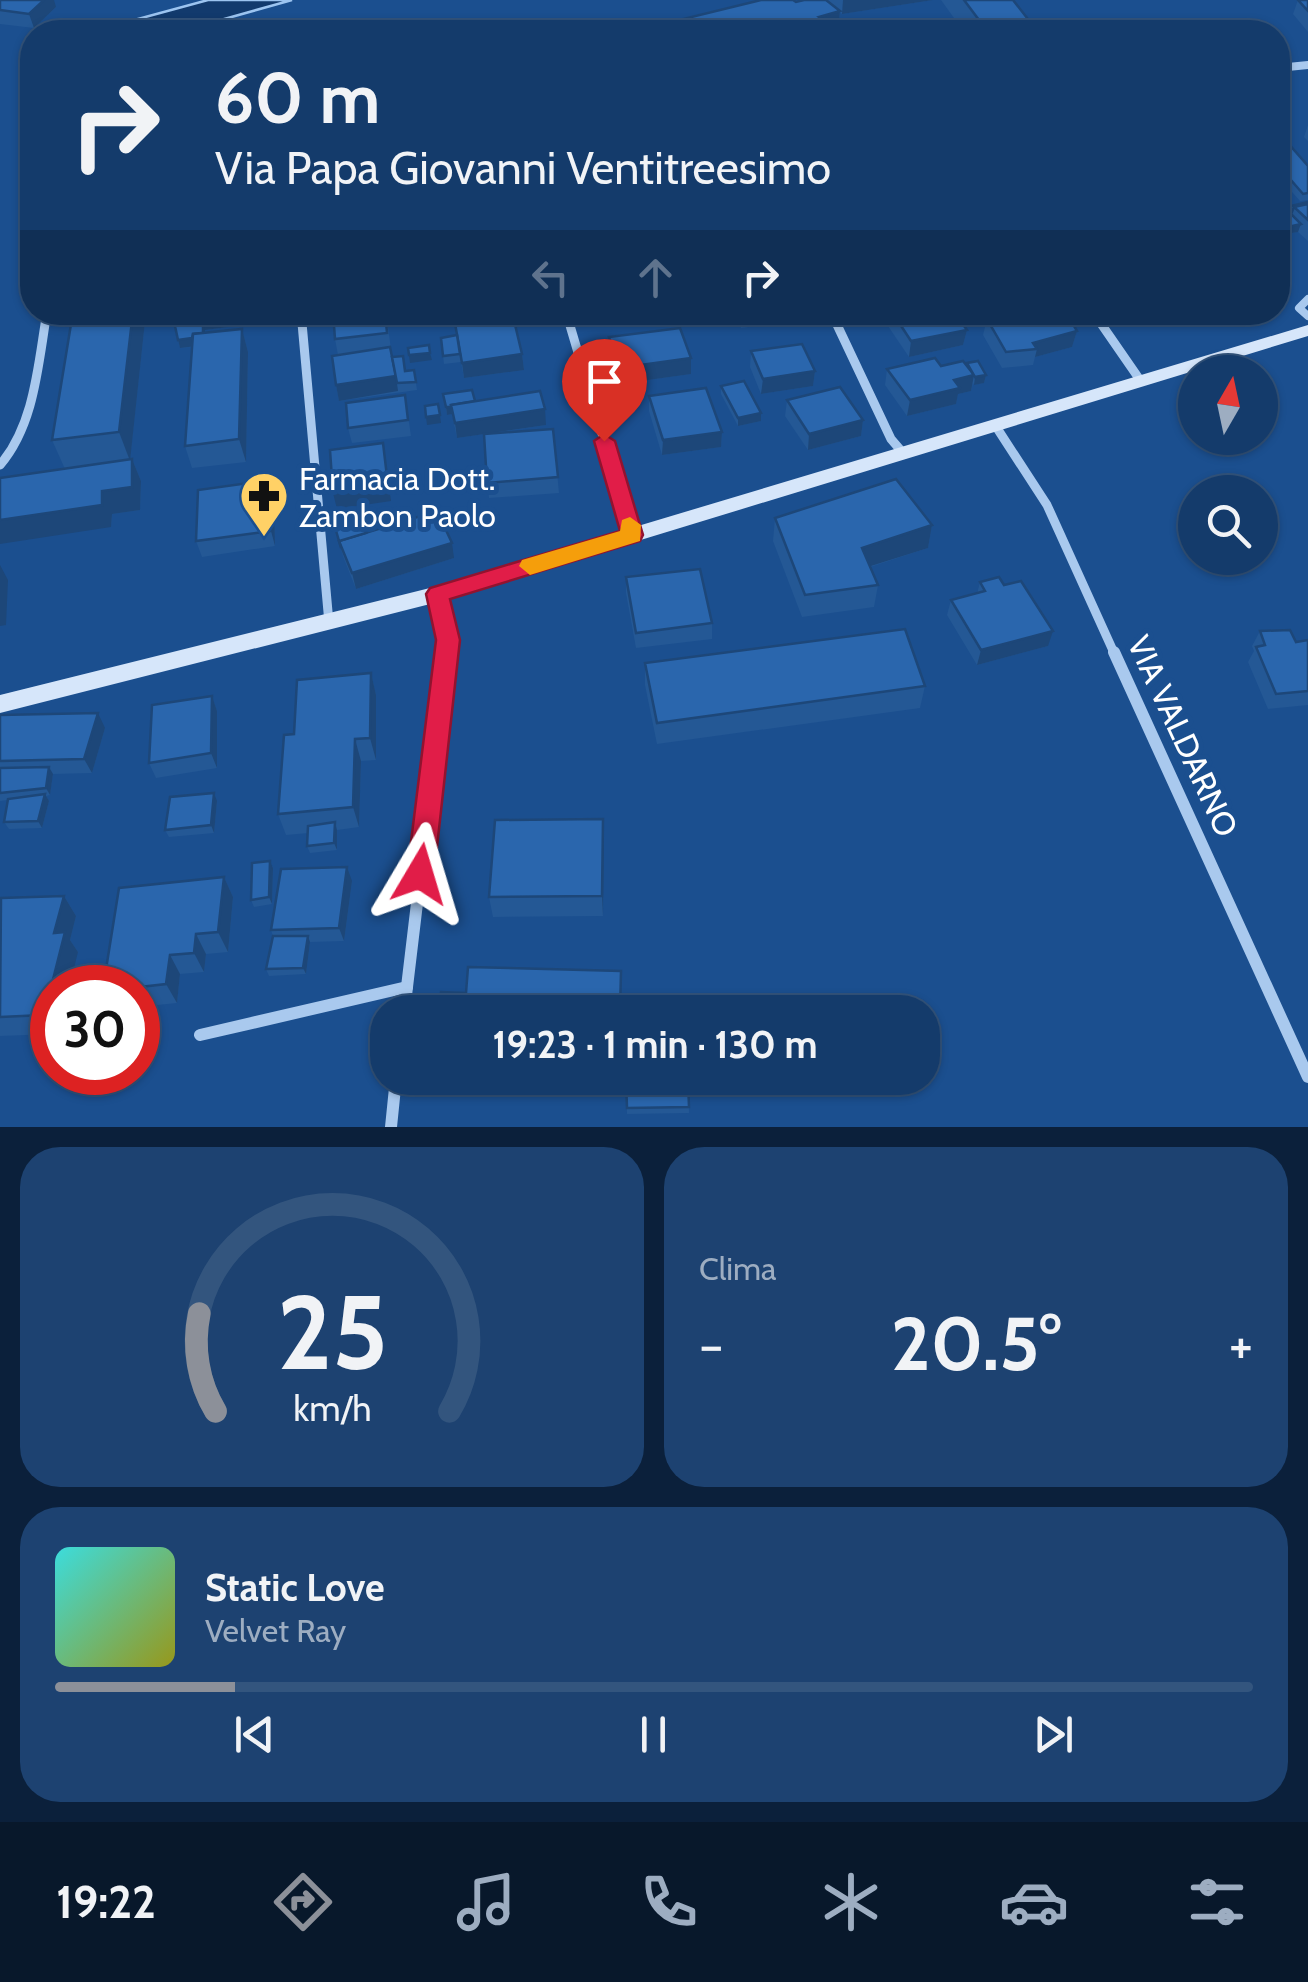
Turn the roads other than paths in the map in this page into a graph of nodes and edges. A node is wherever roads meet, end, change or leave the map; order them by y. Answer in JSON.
{"nodes":[{"id":1,"x":1308,"y":299,"type":"edge"},
{"id":2,"x":1308,"y":316,"type":"edge"},
{"id":3,"x":44,"y":325,"type":"edge"},
{"id":4,"x":302,"y":325,"type":"edge"},
{"id":5,"x":570,"y":325,"type":"edge"},
{"id":6,"x":836,"y":325,"type":"edge"},
{"id":7,"x":1102,"y":325,"type":"edge"},
{"id":8,"x":1308,"y":330,"type":"edge"},
{"id":9,"x":1140,"y":380,"type":"junction"},
{"id":10,"x":995,"y":425,"type":"junction"},
{"id":11,"x":16,"y":444,"type":"junction"},
{"id":12,"x":0,"y":452,"type":"edge"},
{"id":13,"x":903,"y":452,"type":"junction"},
{"id":14,"x":0,"y":465,"type":"edge"},
{"id":15,"x":632,"y":535,"type":"junction"},
{"id":16,"x":438,"y":594,"type":"junction"},
{"id":17,"x":330,"y":624,"type":"junction"},
{"id":18,"x":0,"y":704,"type":"edge"},
{"id":19,"x":407,"y":986,"type":"junction"},
{"id":20,"x":406,"y":995,"type":"edge"},
{"id":21,"x":200,"y":1035,"type":"dead end"},
{"id":22,"x":1308,"y":1076,"type":"edge"},
{"id":23,"x":394,"y":1095,"type":"edge"},
{"id":24,"x":391,"y":1127,"type":"edge"}],
"edges":[{"from":1,"to":2,"type":"lane"},
{"from":3,"to":11,"type":"street"},
{"from":4,"to":17,"type":"street"},
{"from":5,"to":15,"type":"street"},
{"from":6,"to":13,"type":"street"},
{"from":7,"to":9,"type":"street"},
{"from":8,"to":9,"type":"main road"},
{"from":9,"to":10,"type":"main road"},
{"from":10,"to":13,"type":"main road"},
{"from":10,"to":22,"type":"street","name":"VIA VALDARNO"},
{"from":11,"to":12,"type":"street"},
{"from":11,"to":14,"type":"street"},
{"from":13,"to":15,"type":"main road"},
{"from":15,"to":16,"type":"main road"},
{"from":16,"to":17,"type":"main road"},
{"from":16,"to":19,"type":"street"},
{"from":17,"to":18,"type":"main road"},
{"from":19,"to":20,"type":"street"},
{"from":19,"to":21,"type":"street"},
{"from":23,"to":24,"type":"street"}]}
